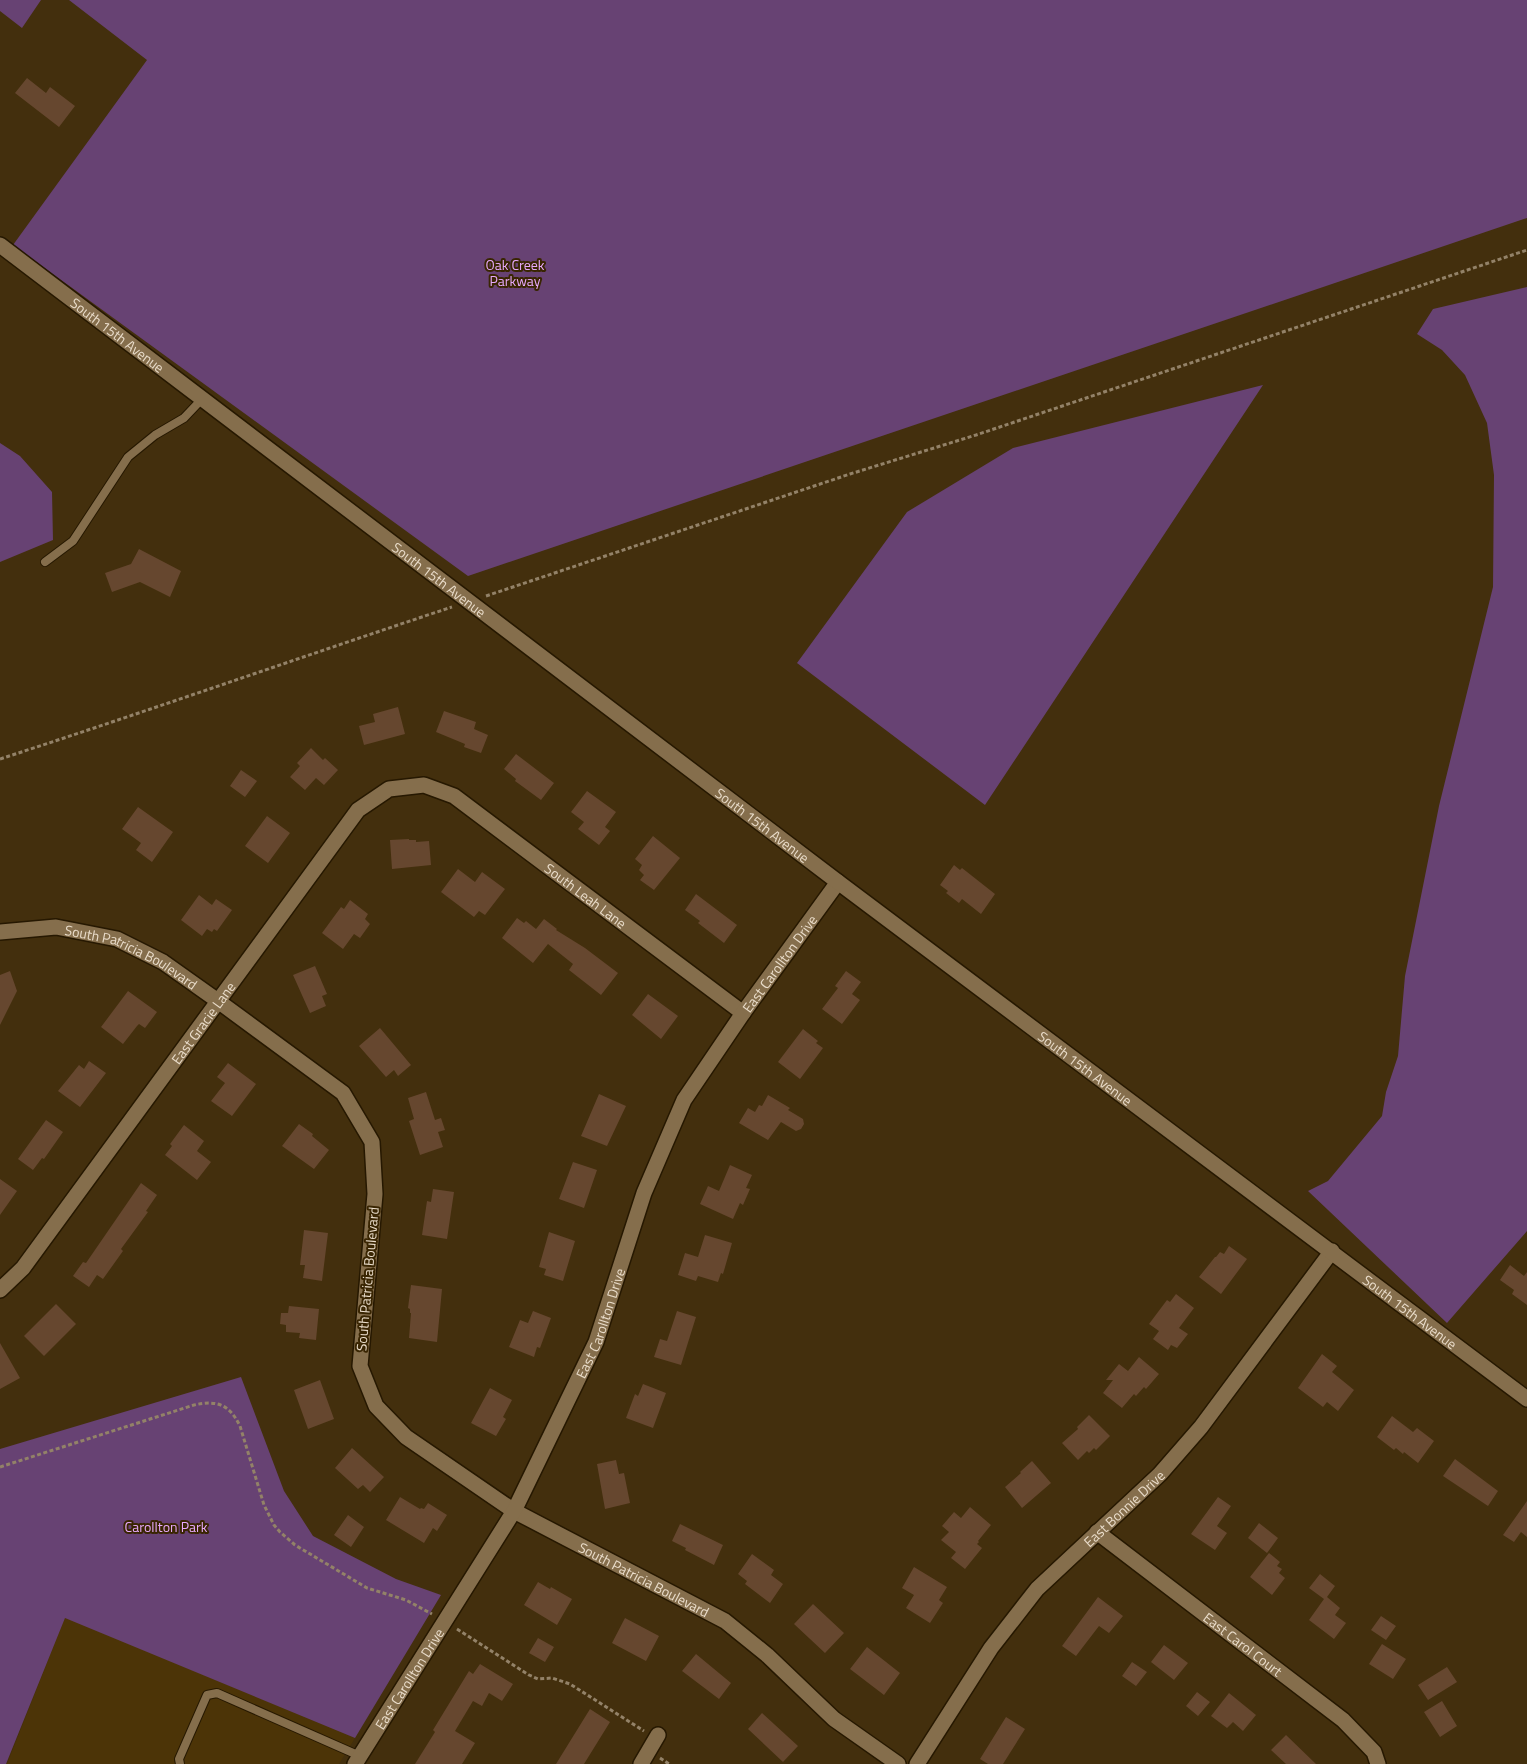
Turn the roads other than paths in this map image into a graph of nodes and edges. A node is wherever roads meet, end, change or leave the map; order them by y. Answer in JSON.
{"nodes":[{"id":1,"x":0,"y":245,"type":"edge"},
{"id":2,"x":202,"y":399,"type":"junction"},
{"id":3,"x":44,"y":562,"type":"dead end"},
{"id":4,"x":424,"y":785,"type":"joint"},
{"id":5,"x":838,"y":882,"type":"junction"},
{"id":6,"x":0,"y":932,"type":"edge"},
{"id":7,"x":218,"y":1001,"type":"junction"},
{"id":8,"x":743,"y":1013,"type":"junction"},
{"id":9,"x":1332,"y":1251,"type":"junction"},
{"id":10,"x":0,"y":1290,"type":"edge"},
{"id":11,"x":1527,"y":1399,"type":"edge"},
{"id":12,"x":514,"y":1511,"type":"junction"},
{"id":13,"x":1098,"y":1532,"type":"junction"},
{"id":14,"x":657,"y":1737,"type":"road end"},
{"id":15,"x":358,"y":1760,"type":"edge"},
{"id":16,"x":180,"y":1764,"type":"edge"},
{"id":17,"x":641,"y":1764,"type":"edge"},
{"id":18,"x":898,"y":1764,"type":"edge"},
{"id":19,"x":917,"y":1764,"type":"edge"},
{"id":20,"x":1378,"y":1764,"type":"edge"}],
"edges":[{"from":1,"to":2,"type":"street","name":"South 15th Avenue"},
{"from":2,"to":3,"type":"lane"},
{"from":2,"to":5,"type":"street","name":"South 15th Avenue"},
{"from":4,"to":7,"type":"street","name":"East Gracie Lane"},
{"from":4,"to":8,"type":"street","name":"South Leah Lane"},
{"from":5,"to":8,"type":"street","name":"East Carollton Drive"},
{"from":5,"to":9,"type":"street","name":"South 15th Avenue"},
{"from":6,"to":7,"type":"street","name":"South Patricia Boulevard"},
{"from":7,"to":10,"type":"street","name":"East Gracie Lane"},
{"from":7,"to":12,"type":"street","name":"South Patricia Boulevard"},
{"from":8,"to":12,"type":"street","name":"East Carollton Drive"},
{"from":9,"to":11,"type":"street","name":"South 15th Avenue"},
{"from":9,"to":13,"type":"street","name":"East Bonnie Drive"},
{"from":12,"to":15,"type":"street","name":"East Carollton Drive"},
{"from":12,"to":18,"type":"street","name":"South Patricia Boulevard"},
{"from":13,"to":19,"type":"street","name":"East Bonnie Drive"},
{"from":13,"to":20,"type":"street","name":"East Carol Court"},
{"from":14,"to":17,"type":"street"},
{"from":15,"to":16,"type":"lane"}]}
